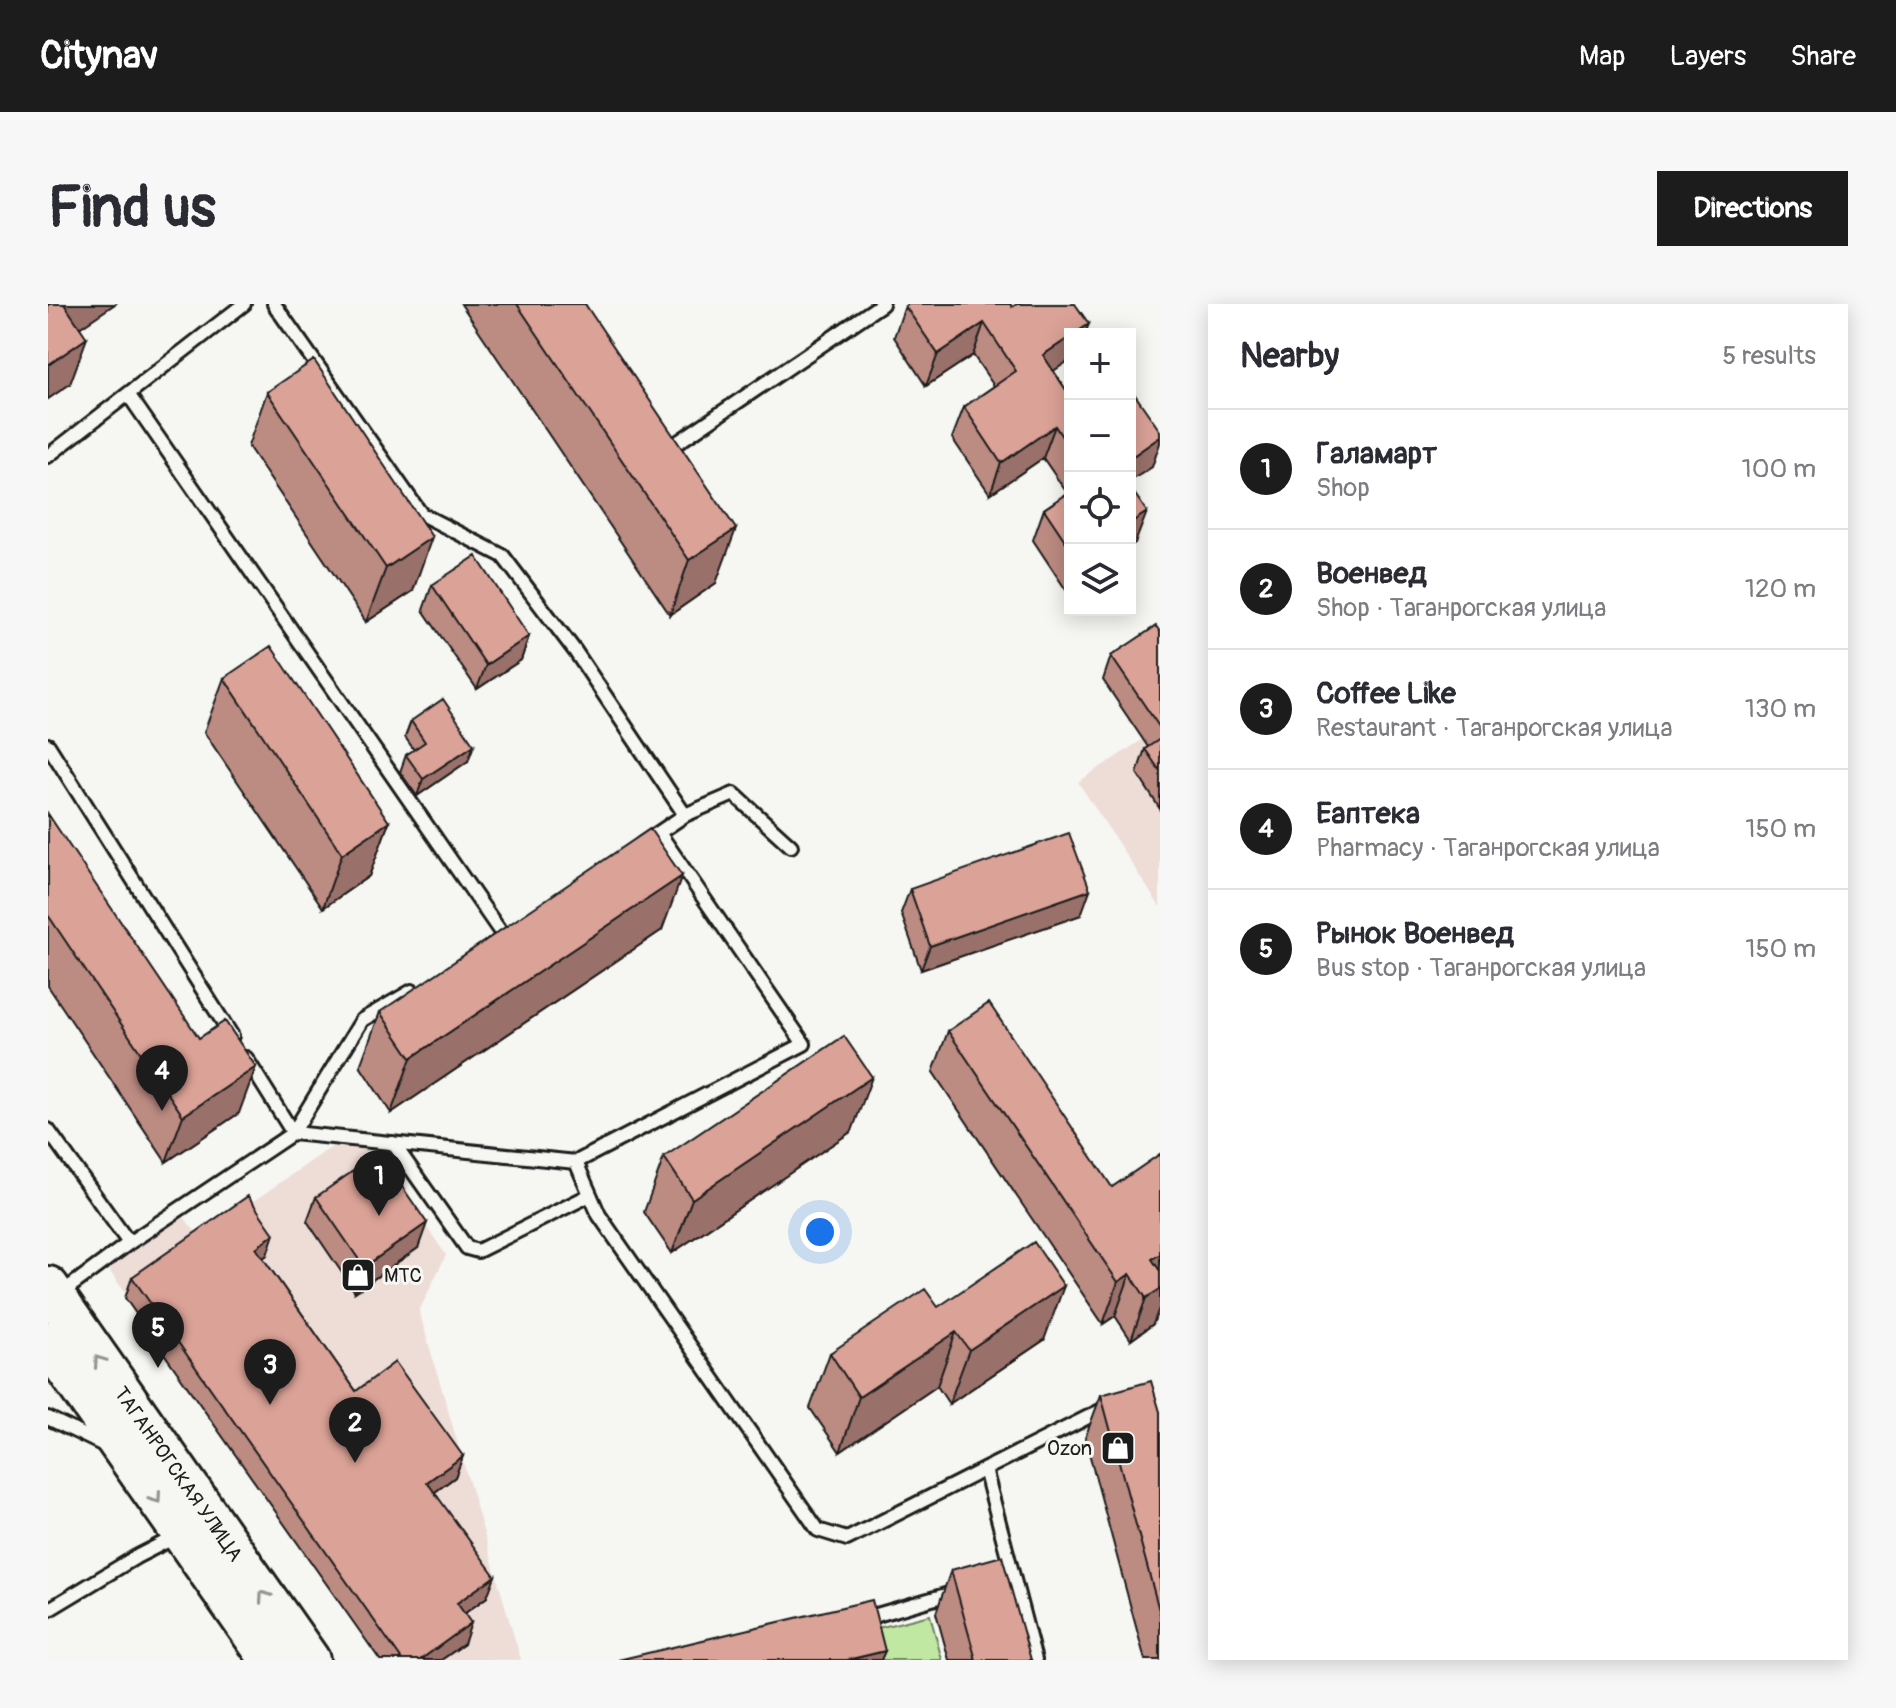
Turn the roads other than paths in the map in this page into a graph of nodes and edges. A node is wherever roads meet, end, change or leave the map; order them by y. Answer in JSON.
{"nodes":[{"id":1,"x":244,"y":304,"type":"edge"},
{"id":2,"x":274,"y":304,"type":"edge"},
{"id":3,"x":882,"y":304,"type":"edge"},
{"id":4,"x":128,"y":394,"type":"junction"},
{"id":5,"x":662,"y":434,"type":"edge"},
{"id":6,"x":48,"y":456,"type":"edge"},
{"id":7,"x":48,"y":745,"type":"edge"},
{"id":8,"x":685,"y":815,"type":"junction"},
{"id":9,"x":659,"y":833,"type":"junction"},
{"id":10,"x":791,"y":846,"type":"dead end"},
{"id":11,"x":633,"y":851,"type":"edge"},
{"id":12,"x":517,"y":929,"type":"edge"},
{"id":13,"x":504,"y":937,"type":"junction"},
{"id":14,"x":491,"y":945,"type":"edge"},
{"id":15,"x":426,"y":983,"type":"edge"},
{"id":16,"x":48,"y":1130,"type":"edge"},
{"id":17,"x":293,"y":1133,"type":"junction"},
{"id":18,"x":393,"y":1143,"type":"junction"},
{"id":19,"x":576,"y":1162,"type":"junction"},
{"id":20,"x":590,"y":1195,"type":"junction"},
{"id":21,"x":129,"y":1243,"type":"junction"},
{"id":22,"x":50,"y":1296,"type":"edge"},
{"id":23,"x":48,"y":1342,"type":"edge"},
{"id":24,"x":1116,"y":1403,"type":"edge"},
{"id":25,"x":48,"y":1418,"type":"edge"},
{"id":26,"x":127,"y":1456,"type":"junction"},
{"id":27,"x":985,"y":1469,"type":"junction"},
{"id":28,"x":182,"y":1534,"type":"junction"},
{"id":29,"x":1012,"y":1576,"type":"junction"},
{"id":30,"x":997,"y":1580,"type":"edge"},
{"id":31,"x":967,"y":1589,"type":"edge"},
{"id":32,"x":48,"y":1610,"type":"edge"},
{"id":33,"x":848,"y":1623,"type":"edge"},
{"id":34,"x":271,"y":1660,"type":"edge"},
{"id":35,"x":309,"y":1660,"type":"edge"},
{"id":36,"x":1035,"y":1660,"type":"edge"}],
"edges":[{"from":1,"to":4,"type":"lane"},
{"from":2,"to":8,"type":"lane"},
{"from":3,"to":5,"type":"lane"},
{"from":4,"to":6,"type":"lane"},
{"from":4,"to":13,"type":"lane"},
{"from":7,"to":17,"type":"lane"},
{"from":8,"to":9,"type":"lane"},
{"from":8,"to":10,"type":"lane"},
{"from":9,"to":11,"type":"lane"},
{"from":9,"to":19,"type":"lane"},
{"from":12,"to":13,"type":"lane"},
{"from":13,"to":14,"type":"lane"},
{"from":15,"to":17,"type":"lane"},
{"from":16,"to":21,"type":"lane"},
{"from":17,"to":18,"type":"lane"},
{"from":17,"to":21,"type":"lane"},
{"from":18,"to":19,"type":"lane"},
{"from":18,"to":20,"type":"lane"},
{"from":19,"to":20,"type":"lane"},
{"from":20,"to":27,"type":"lane"},
{"from":21,"to":22,"type":"lane"},
{"from":35,"to":22,"type":"main road","name":"ТАГАНРОГСКАЯ УЛИЦА","one_way":true},
{"from":23,"to":26,"type":"main road","name":"ТАГАНРОГСКАЯ УЛИЦА"},
{"from":24,"to":27,"type":"lane"},
{"from":25,"to":26,"type":"lane"},
{"from":26,"to":28,"type":"main road","name":"ТАГАНРОГСКАЯ УЛИЦА","one_way":true},
{"from":27,"to":29,"type":"lane"},
{"from":28,"to":32,"type":"lane"},
{"from":28,"to":34,"type":"main road","name":"ТАГАНРОГСКАЯ УЛИЦА"},
{"from":29,"to":30,"type":"lane"},
{"from":29,"to":36,"type":"lane"},
{"from":31,"to":33,"type":"lane"}]}
